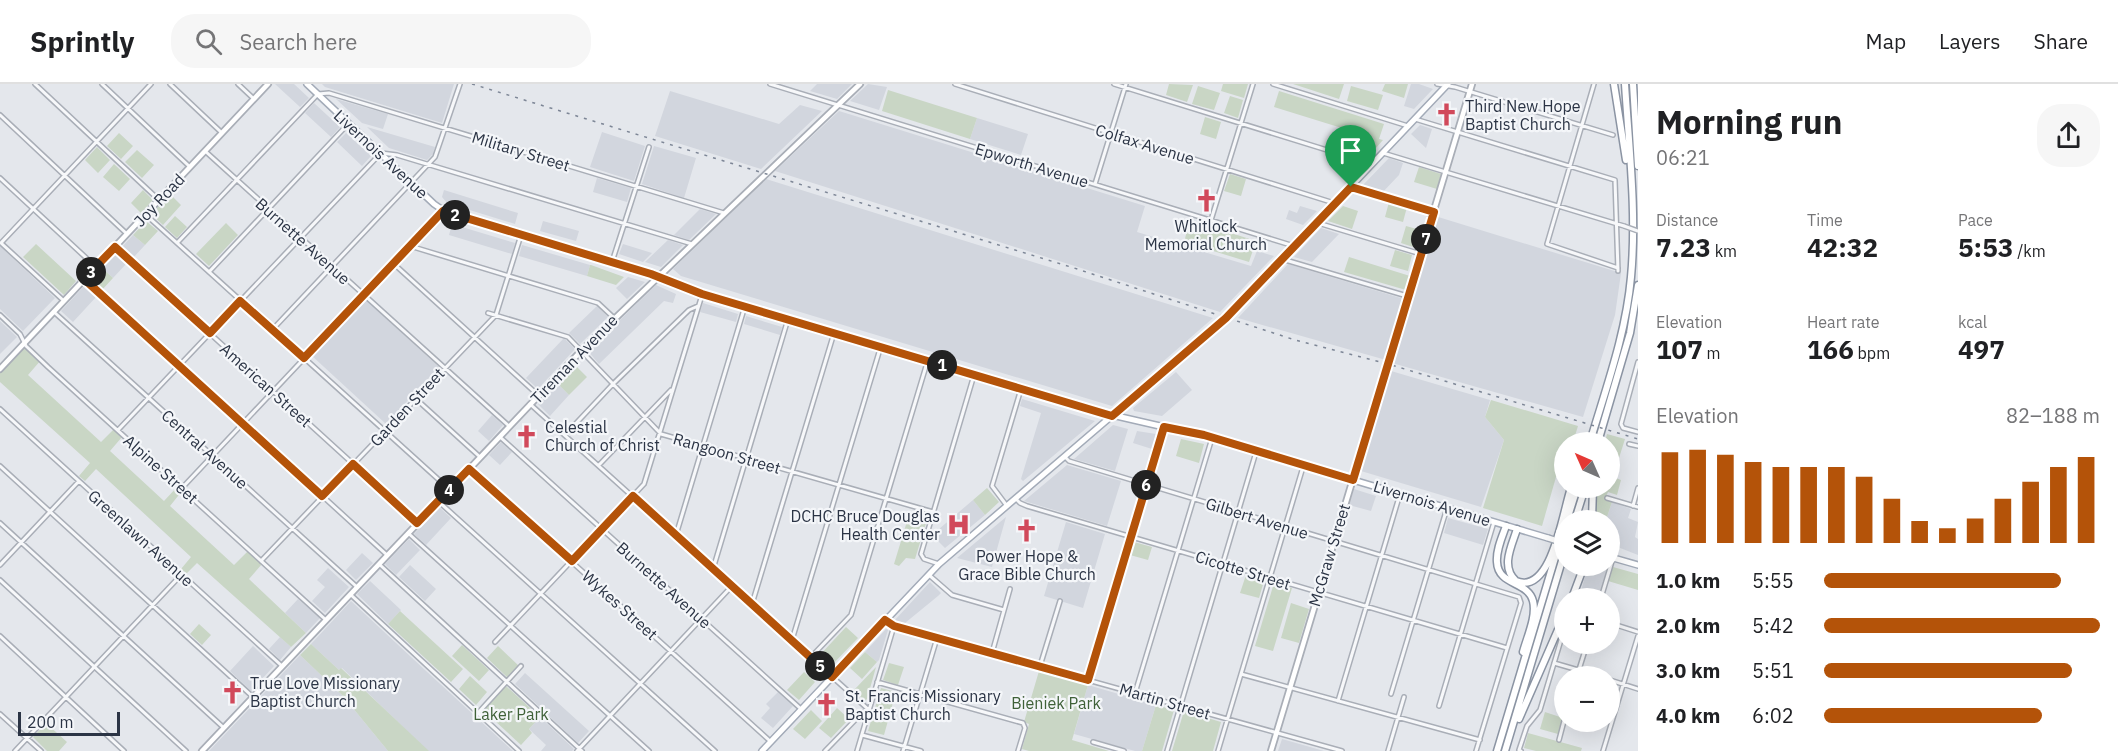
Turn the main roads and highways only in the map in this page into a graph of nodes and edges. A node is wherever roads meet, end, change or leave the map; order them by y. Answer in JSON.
{"nodes":[{"id":1,"x":307,"y":84,"type":"edge"},
{"id":2,"x":1614,"y":84,"type":"edge"},
{"id":3,"x":1625,"y":84,"type":"edge"},
{"id":4,"x":1633,"y":84,"type":"edge"},
{"id":5,"x":1447,"y":85,"type":"edge"},
{"id":6,"x":1638,"y":130,"type":"edge"},
{"id":7,"x":1636,"y":141,"type":"junction"},
{"id":8,"x":1638,"y":166,"type":"edge"},
{"id":9,"x":1630,"y":176,"type":"junction"},
{"id":10,"x":1638,"y":285,"type":"edge"},
{"id":11,"x":1112,"y":416,"type":"junction"},
{"id":12,"x":1592,"y":432,"type":"edge"},
{"id":13,"x":1603,"y":432,"type":"edge"},
{"id":14,"x":1568,"y":498,"type":"edge"},
{"id":15,"x":1506,"y":526,"type":"junction"},
{"id":16,"x":1517,"y":529,"type":"junction"},
{"id":17,"x":1554,"y":540,"type":"edge"},
{"id":18,"x":1620,"y":560,"type":"edge"},
{"id":19,"x":1554,"y":561,"type":"edge"},
{"id":20,"x":1638,"y":565,"type":"edge"},
{"id":21,"x":1557,"y":576,"type":"edge"},
{"id":22,"x":1554,"y":639,"type":"edge"},
{"id":23,"x":1510,"y":708,"type":"junction"},
{"id":24,"x":1506,"y":749,"type":"edge"},
{"id":25,"x":762,"y":751,"type":"edge"},
{"id":26,"x":1497,"y":751,"type":"edge"}],
"edges":[{"from":1,"to":11,"type":"main road","name":"Livernois Avenue"},
{"from":2,"to":9,"type":"highway"},
{"from":3,"to":9,"type":"highway"},
{"from":4,"to":7,"type":"highway"},
{"from":5,"to":11,"type":"main road"},
{"from":6,"to":7,"type":"highway"},
{"from":7,"to":8,"type":"highway"},
{"from":9,"to":12,"type":"highway"},
{"from":10,"to":13,"type":"highway"},
{"from":11,"to":15,"type":"main road","name":"Livernois Avenue"},
{"from":11,"to":25,"type":"main road"},
{"from":14,"to":16,"type":"highway"},
{"from":15,"to":16,"type":"main road","name":"Livernois Avenue"},
{"from":15,"to":23,"type":"highway"},
{"from":16,"to":17,"type":"main road","name":"Livernois Avenue","bridge":true},
{"from":18,"to":20,"type":"main road"},
{"from":19,"to":23,"type":"highway"},
{"from":21,"to":24,"type":"highway"},
{"from":22,"to":24,"type":"highway"},
{"from":23,"to":26,"type":"highway"}]}
